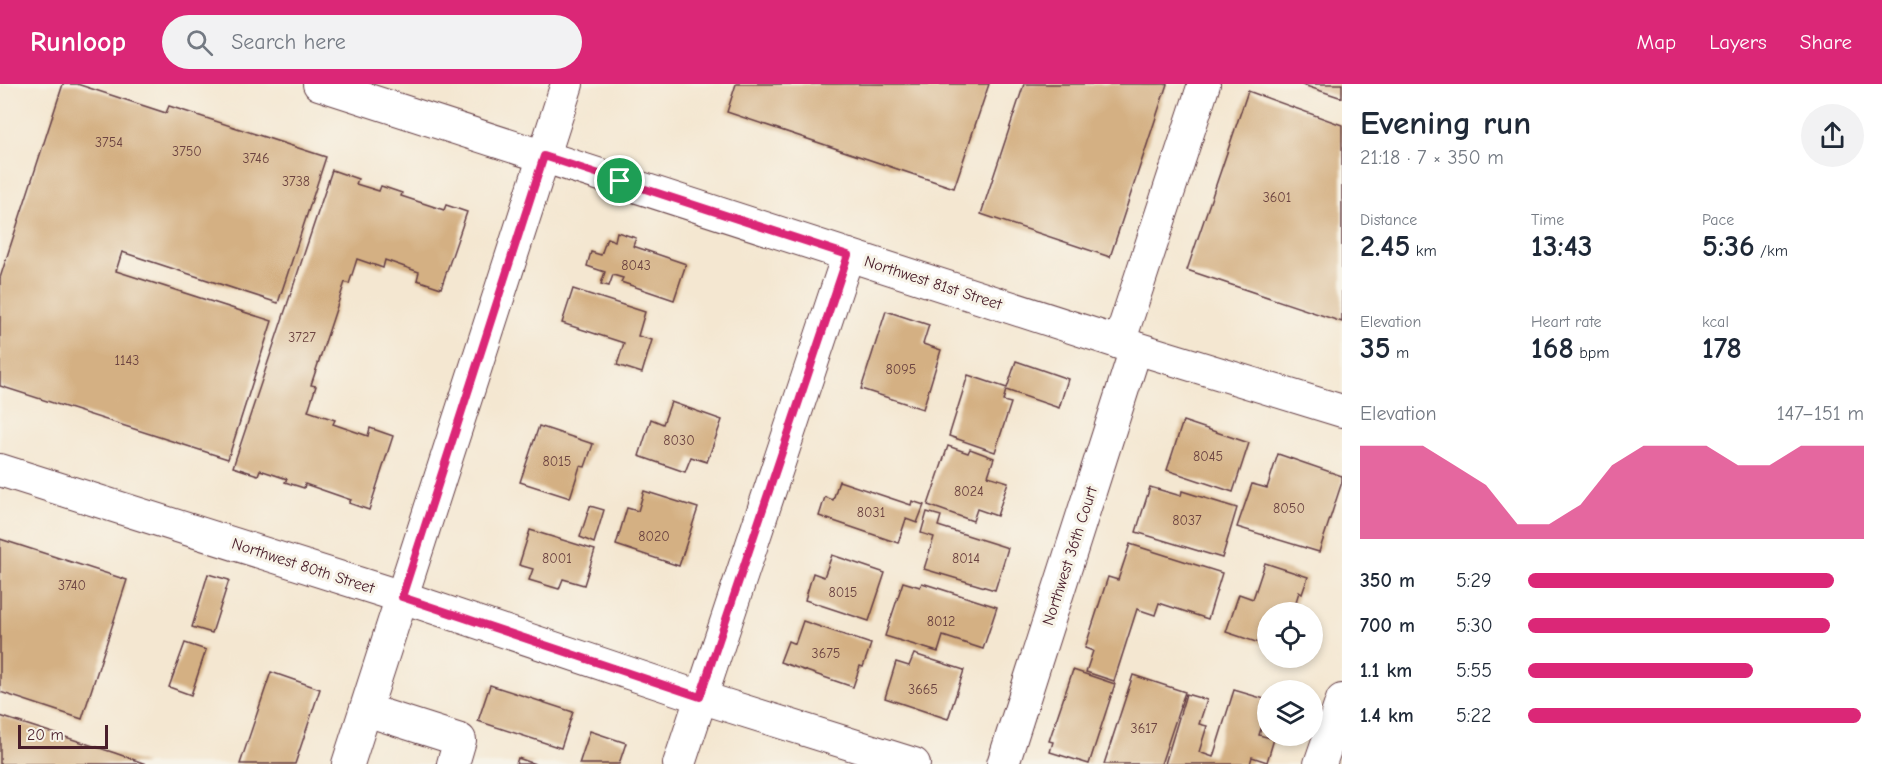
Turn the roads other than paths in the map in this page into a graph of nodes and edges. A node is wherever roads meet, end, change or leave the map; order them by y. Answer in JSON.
{"nodes":[{"id":1,"x":319,"y":84,"type":"edge"},
{"id":2,"x":567,"y":84,"type":"edge"},
{"id":3,"x":1204,"y":84,"type":"edge"},
{"id":4,"x":544,"y":156,"type":"junction"},
{"id":5,"x":848,"y":255,"type":"junction"},
{"id":6,"x":1128,"y":345,"type":"junction"},
{"id":7,"x":1342,"y":411,"type":"edge"},
{"id":8,"x":0,"y":470,"type":"edge"},
{"id":9,"x":402,"y":597,"type":"junction"},
{"id":10,"x":700,"y":697,"type":"junction"},
{"id":11,"x":1342,"y":700,"type":"edge"},
{"id":12,"x":366,"y":710,"type":"junction"},
{"id":13,"x":348,"y":764,"type":"edge"},
{"id":14,"x":453,"y":764,"type":"edge"},
{"id":15,"x":679,"y":764,"type":"edge"},
{"id":16,"x":914,"y":764,"type":"edge"},
{"id":17,"x":1003,"y":764,"type":"edge"},
{"id":18,"x":1320,"y":764,"type":"edge"}],
"edges":[{"from":1,"to":4,"type":"street","name":"Northwest 81st Street"},
{"from":2,"to":4,"type":"street"},
{"from":3,"to":6,"type":"street","name":"Northwest 36th Court"},
{"from":4,"to":5,"type":"street","name":"Northwest 81st Street"},
{"from":4,"to":9,"type":"street"},
{"from":5,"to":6,"type":"street","name":"Northwest 81st Street"},
{"from":5,"to":10,"type":"street"},
{"from":6,"to":7,"type":"street","name":"Northwest 81st Street"},
{"from":6,"to":17,"type":"street","name":"Northwest 36th Court"},
{"from":8,"to":9,"type":"street","name":"Northwest 80th Street"},
{"from":9,"to":10,"type":"street","name":"Northwest 80th Street"},
{"from":9,"to":12,"type":"street"},
{"from":10,"to":15,"type":"street"},
{"from":10,"to":16,"type":"street","name":"Northwest 80th Street"},
{"from":11,"to":18,"type":"street"},
{"from":12,"to":13,"type":"street"},
{"from":12,"to":14,"type":"street"}]}
